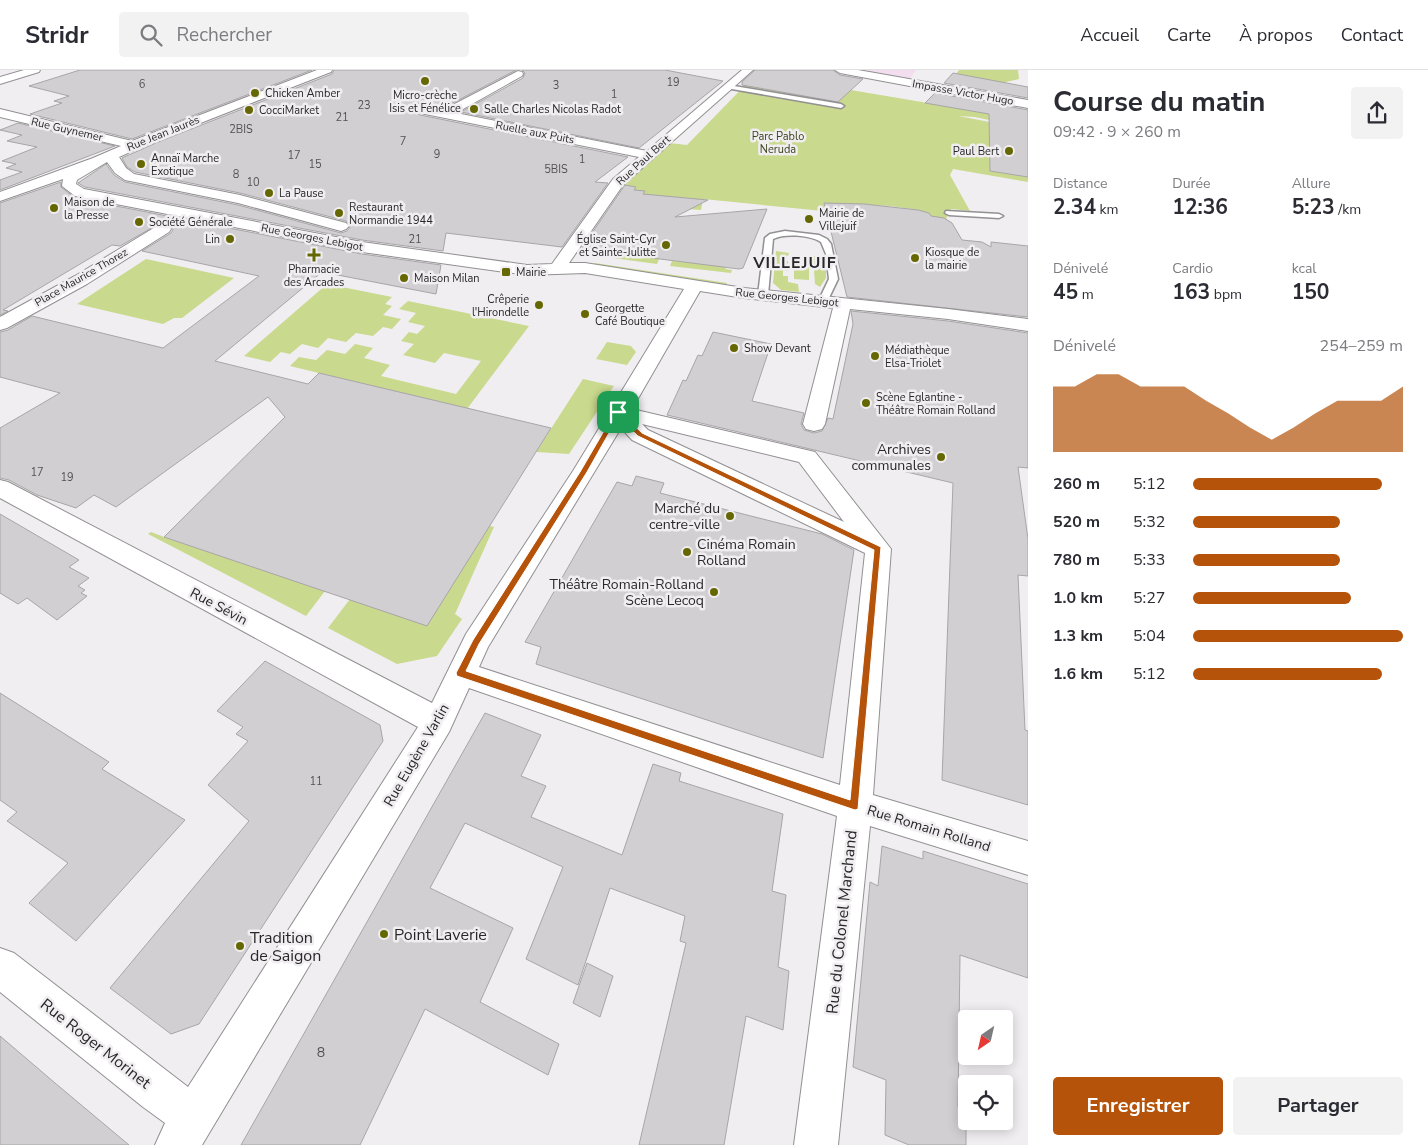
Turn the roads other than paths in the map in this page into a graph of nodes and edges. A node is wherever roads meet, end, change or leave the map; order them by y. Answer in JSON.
{"nodes":[{"id":1,"x":35,"y":70,"type":"edge"},
{"id":2,"x":327,"y":70,"type":"edge"},
{"id":3,"x":748,"y":70,"type":"edge"},
{"id":4,"x":840,"y":70,"type":"edge"},
{"id":5,"x":518,"y":74,"type":"dead end"},
{"id":6,"x":0,"y":81,"type":"edge"},
{"id":7,"x":728,"y":87,"type":"junction"},
{"id":8,"x":1028,"y":104,"type":"edge"},
{"id":9,"x":841,"y":106,"type":"dead end"},
{"id":10,"x":420,"y":109,"type":"dead end"},
{"id":11,"x":0,"y":113,"type":"edge"},
{"id":12,"x":444,"y":114,"type":"junction"},
{"id":13,"x":133,"y":145,"type":"junction"},
{"id":14,"x":649,"y":154,"type":"junction"},
{"id":15,"x":103,"y":159,"type":"junction"},
{"id":16,"x":80,"y":193,"type":"junction"},
{"id":17,"x":0,"y":198,"type":"edge"},
{"id":18,"x":949,"y":213,"type":"dead end"},
{"id":19,"x":999,"y":216,"type":"dead end"},
{"id":20,"x":163,"y":229,"type":"dead end"},
{"id":21,"x":552,"y":269,"type":"junction"},
{"id":22,"x":695,"y":285,"type":"junction"},
{"id":23,"x":762,"y":295,"type":"junction"},
{"id":24,"x":833,"y":304,"type":"junction"},
{"id":25,"x":0,"y":324,"type":"edge"},
{"id":26,"x":1028,"y":325,"type":"edge"},
{"id":27,"x":618,"y":412,"type":"junction"},
{"id":28,"x":814,"y":424,"type":"dead end"},
{"id":29,"x":0,"y":488,"type":"edge"},
{"id":30,"x":878,"y":548,"type":"junction"},
{"id":31,"x":460,"y":673,"type":"junction"},
{"id":32,"x":438,"y":722,"type":"junction"},
{"id":33,"x":855,"y":806,"type":"junction"},
{"id":34,"x":1028,"y":858,"type":"edge"},
{"id":35,"x":0,"y":967,"type":"edge"},
{"id":36,"x":186,"y":1131,"type":"edge"},
{"id":37,"x":816,"y":1145,"type":"edge"}],
"edges":[{"from":1,"to":6,"type":"street"},
{"from":2,"to":13,"type":"street","name":"Rue Jean Jaurès"},
{"from":3,"to":7,"type":"street","name":"Rue Paul Bert"},
{"from":4,"to":8,"type":"street","name":"Impasse Victor Hugo"},
{"from":5,"to":12,"type":"street"},
{"from":7,"to":9,"type":"lane"},
{"from":7,"to":14,"type":"street","name":"Rue Paul Bert"},
{"from":10,"to":12,"type":"street","name":"Ruelle aux Puits"},
{"from":11,"to":13,"type":"street","name":"Rue Guynemer"},
{"from":12,"to":14,"type":"street","name":"Ruelle aux Puits"},
{"from":13,"to":15,"type":"street","name":"Rue Jean Jaurès"},
{"from":14,"to":21,"type":"street","name":"Rue Paul Bert"},
{"from":15,"to":16,"type":"street"},
{"from":15,"to":17,"type":"street","name":"Rue Jean Jaurès"},
{"from":15,"to":21,"type":"street","name":"Rue Georges Lebigot"},
{"from":16,"to":17,"type":"street","name":"Rue Georges Lebigot"},
{"from":16,"to":21,"type":"street","name":"Rue Georges Lebigot"},
{"from":18,"to":19,"type":"lane"},
{"from":20,"to":25,"type":"street","name":"Place Maurice Thorez"},
{"from":21,"to":22,"type":"street","name":"Rue Georges Lebigot"},
{"from":22,"to":23,"type":"street","name":"Rue Georges Lebigot"},
{"from":22,"to":27,"type":"street","name":"Rue Eugène Varlin"},
{"from":23,"to":24,"type":"street","name":"Rue Georges Lebigot"},
{"from":23,"to":24,"type":"lane"},
{"from":24,"to":26,"type":"street","name":"Rue Georges Lebigot"},
{"from":24,"to":28,"type":"street"},
{"from":27,"to":30,"type":"street"},
{"from":27,"to":30,"type":"street"},
{"from":27,"to":31,"type":"street","name":"Rue Eugène Varlin"},
{"from":29,"to":32,"type":"street","name":"Rue Sévin"},
{"from":30,"to":33,"type":"street","name":"Rue du Colonel Marchand"},
{"from":31,"to":32,"type":"street","name":"Rue Eugène Varlin"},
{"from":31,"to":33,"type":"street","name":"Rue Romain Rolland"},
{"from":32,"to":36,"type":"street","name":"Rue Eugène Varlin"},
{"from":33,"to":34,"type":"street","name":"Rue Romain Rolland"},
{"from":33,"to":37,"type":"street","name":"Rue du Colonel Marchand"},
{"from":35,"to":36,"type":"street","name":"Rue Roger Morinet"}]}
